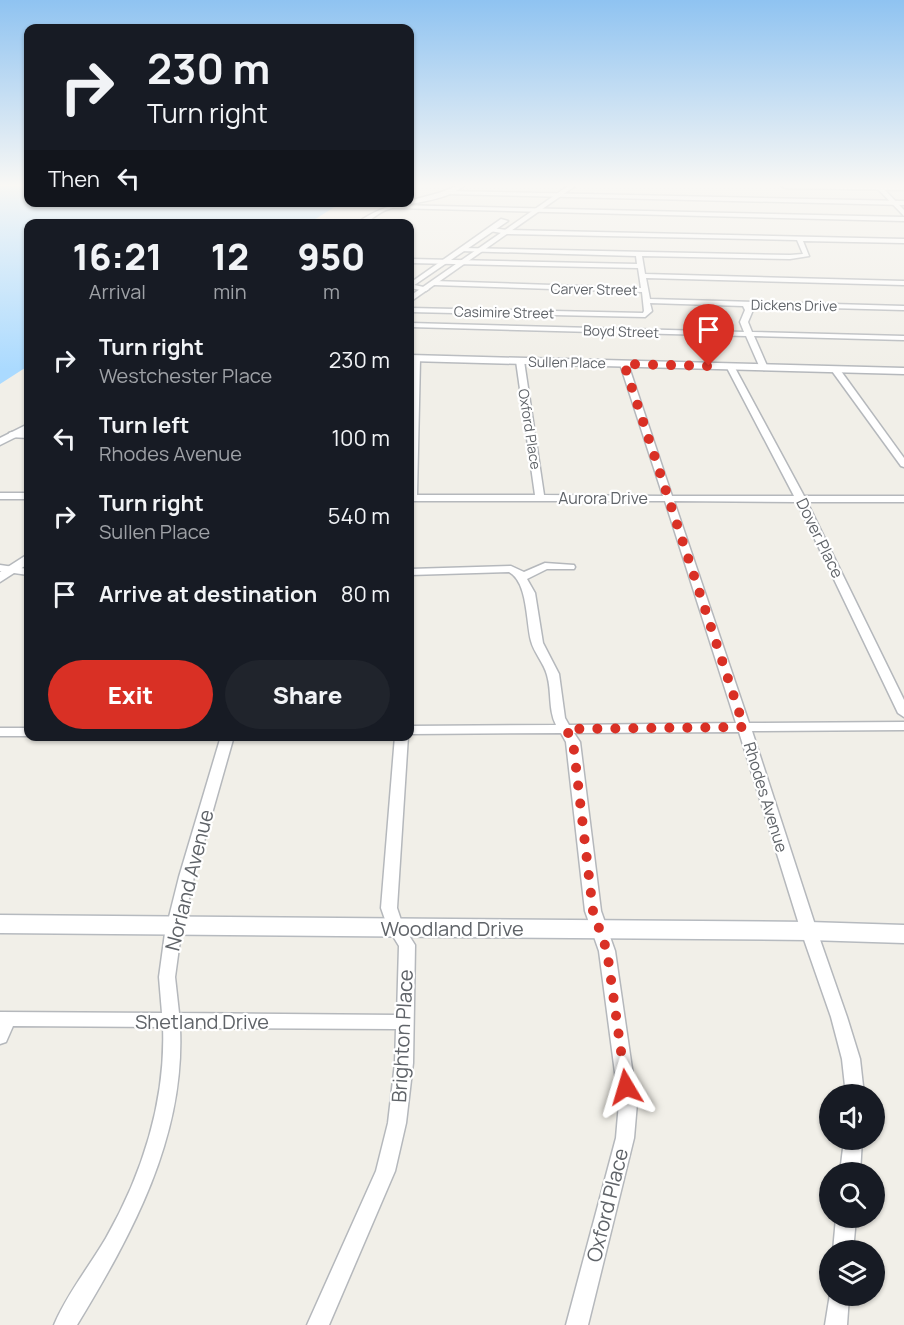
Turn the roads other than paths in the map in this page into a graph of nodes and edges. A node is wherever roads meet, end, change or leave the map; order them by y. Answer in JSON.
{"nodes":[{"id":1,"x":465,"y":248,"type":"edge"},
{"id":2,"x":484,"y":248,"type":"edge"},
{"id":3,"x":804,"y":248,"type":"edge"},
{"id":4,"x":462,"y":250,"type":"junction"},
{"id":5,"x":481,"y":250,"type":"junction"},
{"id":6,"x":639,"y":254,"type":"junction"},
{"id":7,"x":414,"y":261,"type":"edge"},
{"id":8,"x":446,"y":261,"type":"junction"},
{"id":9,"x":463,"y":262,"type":"junction"},
{"id":10,"x":641,"y":266,"type":"junction"},
{"id":11,"x":644,"y":276,"type":"junction"},
{"id":12,"x":414,"y":283,"type":"edge"},
{"id":13,"x":434,"y":283,"type":"junction"},
{"id":14,"x":904,"y":283,"type":"edge"},
{"id":15,"x":414,"y":287,"type":"edge"},
{"id":16,"x":426,"y":289,"type":"junction"},
{"id":17,"x":646,"y":290,"type":"junction"},
{"id":18,"x":414,"y":297,"type":"edge"},
{"id":19,"x":647,"y":302,"type":"junction"},
{"id":20,"x":745,"y":304,"type":"junction"},
{"id":21,"x":904,"y":308,"type":"edge"},
{"id":22,"x":414,"y":310,"type":"edge"},
{"id":23,"x":414,"y":325,"type":"edge"},
{"id":24,"x":749,"y":334,"type":"junction"},
{"id":25,"x":904,"y":338,"type":"edge"},
{"id":26,"x":414,"y":358,"type":"edge"},
{"id":27,"x":520,"y":361,"type":"junction"},
{"id":28,"x":624,"y":364,"type":"junction"},
{"id":29,"x":730,"y":366,"type":"junction"},
{"id":30,"x":764,"y":368,"type":"junction"},
{"id":31,"x":835,"y":369,"type":"junction"},
{"id":32,"x":904,"y":371,"type":"edge"},
{"id":33,"x":24,"y":429,"type":"edge"},
{"id":34,"x":12,"y":435,"type":"junction"},
{"id":35,"x":24,"y":435,"type":"edge"},
{"id":36,"x":0,"y":442,"type":"edge"},
{"id":37,"x":904,"y":464,"type":"edge"},
{"id":38,"x":0,"y":496,"type":"edge"},
{"id":39,"x":24,"y":496,"type":"edge"},
{"id":40,"x":414,"y":498,"type":"edge"},
{"id":41,"x":540,"y":498,"type":"junction"},
{"id":42,"x":670,"y":498,"type":"junction"},
{"id":43,"x":801,"y":499,"type":"junction"},
{"id":44,"x":904,"y":499,"type":"edge"},
{"id":45,"x":24,"y":560,"type":"edge"},
{"id":46,"x":570,"y":567,"type":"dead end"},
{"id":47,"x":7,"y":568,"type":"edge"},
{"id":48,"x":24,"y":571,"type":"edge"},
{"id":49,"x":414,"y":572,"type":"edge"},
{"id":50,"x":0,"y":578,"type":"edge"},
{"id":51,"x":521,"y":578,"type":"junction"},
{"id":52,"x":904,"y":713,"type":"edge"},
{"id":53,"x":904,"y":726,"type":"edge"},
{"id":54,"x":744,"y":727,"type":"junction"},
{"id":55,"x":566,"y":729,"type":"junction"},
{"id":56,"x":414,"y":730,"type":"edge"},
{"id":57,"x":0,"y":732,"type":"edge"},
{"id":58,"x":24,"y":732,"type":"edge"},
{"id":59,"x":227,"y":741,"type":"edge"},
{"id":60,"x":402,"y":741,"type":"edge"},
{"id":61,"x":0,"y":924,"type":"edge"},
{"id":62,"x":174,"y":926,"type":"junction"},
{"id":63,"x":396,"y":928,"type":"junction"},
{"id":64,"x":600,"y":929,"type":"junction"},
{"id":65,"x":809,"y":931,"type":"junction"},
{"id":66,"x":904,"y":934,"type":"edge"},
{"id":67,"x":3,"y":1019,"type":"edge"},
{"id":68,"x":172,"y":1022,"type":"junction"},
{"id":69,"x":404,"y":1022,"type":"junction"},
{"id":70,"x":0,"y":1037,"type":"edge"},
{"id":71,"x":854,"y":1084,"type":"edge"},
{"id":72,"x":838,"y":1306,"type":"edge"},
{"id":73,"x":65,"y":1325,"type":"edge"},
{"id":74,"x":318,"y":1325,"type":"edge"},
{"id":75,"x":577,"y":1325,"type":"edge"},
{"id":76,"x":836,"y":1325,"type":"edge"}],
"edges":[{"from":1,"to":4,"type":"street"},
{"from":2,"to":5,"type":"street"},
{"from":3,"to":6,"type":"street"},
{"from":4,"to":5,"type":"street"},
{"from":4,"to":8,"type":"street"},
{"from":5,"to":6,"type":"street"},
{"from":5,"to":9,"type":"street"},
{"from":6,"to":10,"type":"street"},
{"from":7,"to":8,"type":"street"},
{"from":8,"to":9,"type":"street"},
{"from":8,"to":12,"type":"street"},
{"from":9,"to":10,"type":"street"},
{"from":9,"to":13,"type":"street"},
{"from":10,"to":11,"type":"street"},
{"from":11,"to":14,"type":"street"},
{"from":11,"to":17,"type":"street"},
{"from":13,"to":16,"type":"street"},
{"from":13,"to":17,"type":"street","name":"Carver Street"},
{"from":15,"to":16,"type":"street"},
{"from":16,"to":18,"type":"street"},
{"from":17,"to":19,"type":"street"},
{"from":19,"to":20,"type":"street","name":"Dickens Drive"},
{"from":19,"to":22,"type":"street","name":"Casimire Street"},
{"from":20,"to":21,"type":"street","name":"Dickens Drive"},
{"from":20,"to":24,"type":"street"},
{"from":23,"to":24,"type":"street","name":"Boyd Street"},
{"from":24,"to":25,"type":"street","name":"Boyd Street"},
{"from":24,"to":30,"type":"street"},
{"from":26,"to":27,"type":"street","name":"Sullen Place"},
{"from":27,"to":28,"type":"street","name":"Sullen Place"},
{"from":27,"to":41,"type":"street","name":"Oxford Place"},
{"from":28,"to":29,"type":"street","name":"Sullen Place"},
{"from":28,"to":42,"type":"street","name":"Rhodes Avenue"},
{"from":29,"to":30,"type":"street","name":"Sullen Place"},
{"from":29,"to":43,"type":"street","name":"Dover Place"},
{"from":30,"to":31,"type":"street","name":"Sullen Place"},
{"from":31,"to":32,"type":"street","name":"Sullen Place"},
{"from":31,"to":37,"type":"street"},
{"from":33,"to":34,"type":"street"},
{"from":34,"to":35,"type":"street"},
{"from":34,"to":36,"type":"street"},
{"from":38,"to":39,"type":"street"},
{"from":40,"to":41,"type":"street","name":"Aurora Drive"},
{"from":41,"to":42,"type":"street","name":"Aurora Drive"},
{"from":42,"to":43,"type":"street","name":"Aurora Drive"},
{"from":42,"to":54,"type":"street","name":"Rhodes Avenue"},
{"from":43,"to":44,"type":"street","name":"Aurora Drive"},
{"from":43,"to":52,"type":"street","name":"Dover Place"},
{"from":45,"to":47,"type":"street"},
{"from":46,"to":51,"type":"street"},
{"from":47,"to":48,"type":"street"},
{"from":47,"to":50,"type":"street"},
{"from":49,"to":51,"type":"street"},
{"from":51,"to":55,"type":"street","name":"Oxford Place"},
{"from":53,"to":54,"type":"street"},
{"from":54,"to":55,"type":"street"},
{"from":54,"to":65,"type":"street","name":"Rhodes Avenue"},
{"from":55,"to":56,"type":"street"},
{"from":55,"to":64,"type":"street","name":"Oxford Place"},
{"from":57,"to":58,"type":"street"},
{"from":59,"to":62,"type":"street","name":"Norland Avenue"},
{"from":60,"to":63,"type":"street","name":"Brighton Place"},
{"from":61,"to":62,"type":"main road","name":"Woodland Drive"},
{"from":62,"to":63,"type":"main road","name":"Woodland Drive"},
{"from":62,"to":68,"type":"street","name":"Norland Avenue"},
{"from":63,"to":64,"type":"main road","name":"Woodland Drive"},
{"from":63,"to":69,"type":"street","name":"Brighton Place"},
{"from":64,"to":65,"type":"main road","name":"Woodland Drive"},
{"from":64,"to":75,"type":"street","name":"Oxford Place"},
{"from":65,"to":66,"type":"main road","name":"Woodland Drive"},
{"from":65,"to":71,"type":"street","name":"Rhodes Avenue"},
{"from":67,"to":68,"type":"street","name":"Shetland Drive"},
{"from":67,"to":70,"type":"street"},
{"from":68,"to":69,"type":"street","name":"Shetland Drive"},
{"from":68,"to":73,"type":"street","name":"Norland Avenue"},
{"from":69,"to":74,"type":"street","name":"Brighton Place"},
{"from":72,"to":76,"type":"street"}]}
